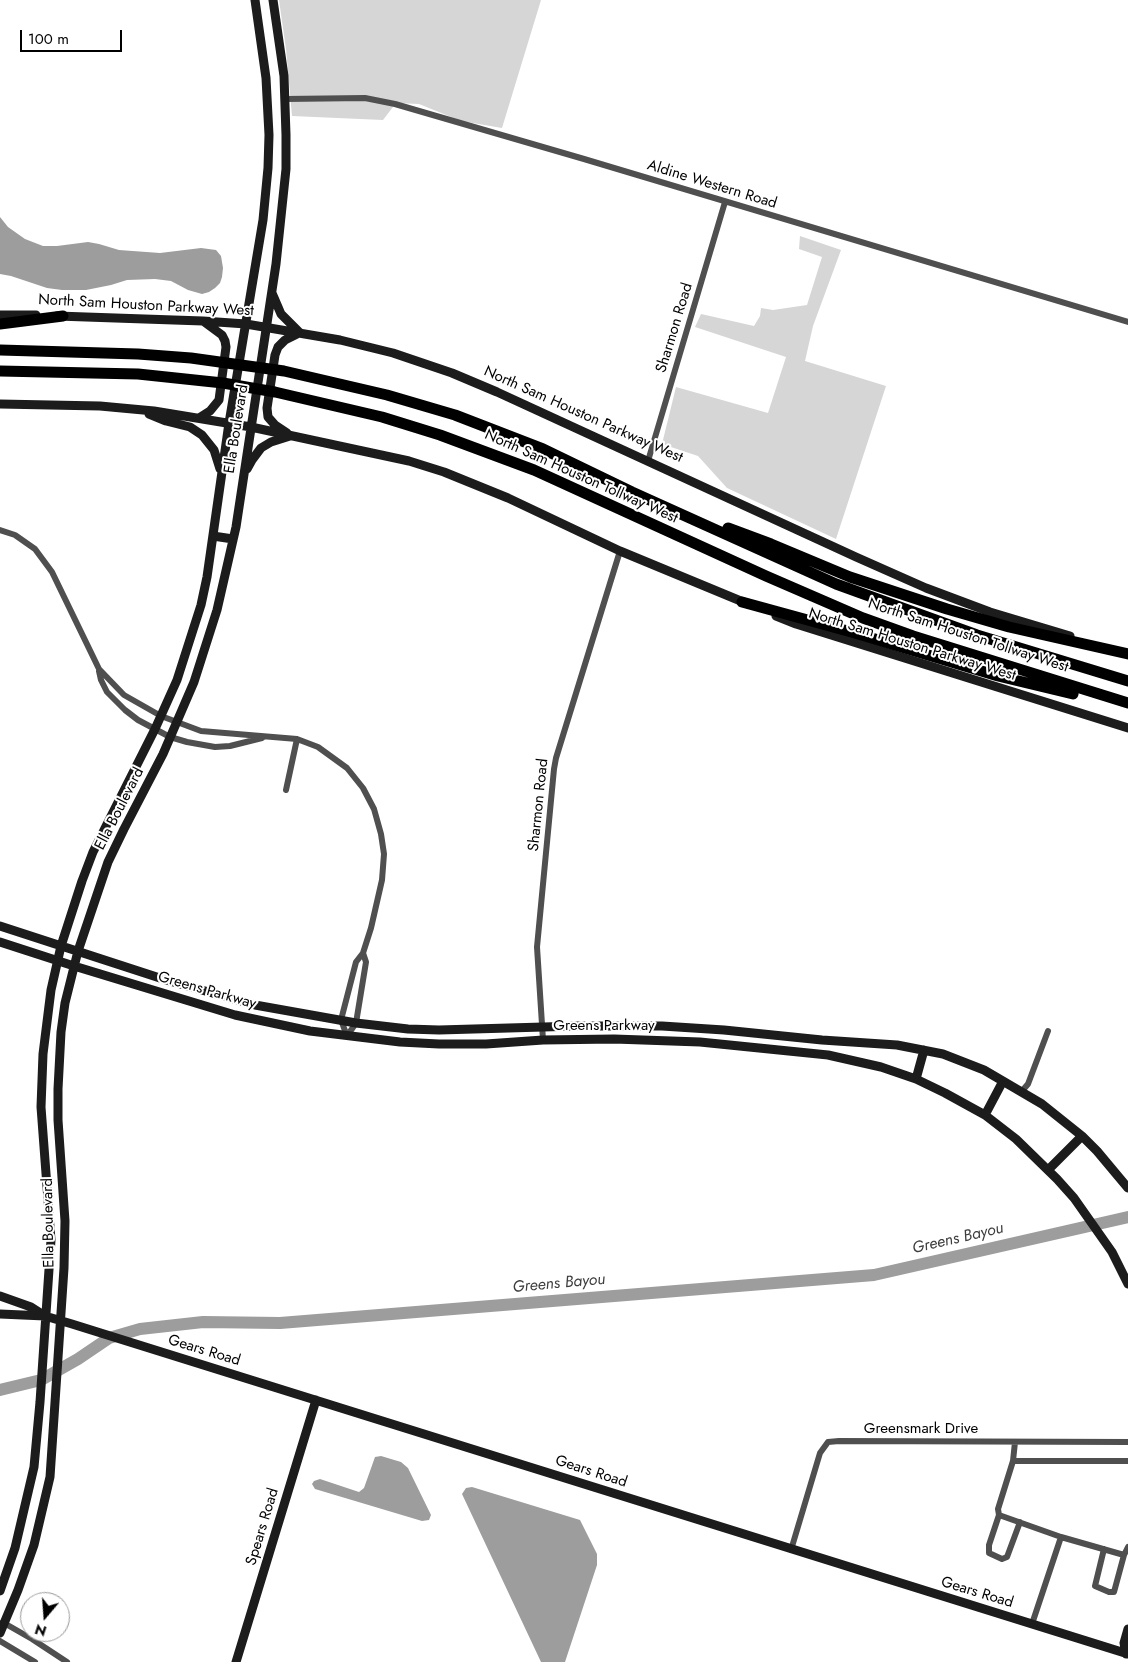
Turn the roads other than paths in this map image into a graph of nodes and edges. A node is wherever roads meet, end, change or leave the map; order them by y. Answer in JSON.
{"nodes":[{"id":1,"x":255,"y":0,"type":"edge"},
{"id":2,"x":273,"y":0,"type":"edge"},
{"id":3,"x":285,"y":99,"type":"junction"},
{"id":4,"x":268,"y":100,"type":"junction"},
{"id":5,"x":725,"y":202,"type":"junction"},
{"id":6,"x":272,"y":291,"type":"junction"},
{"id":7,"x":0,"y":315,"type":"edge"},
{"id":8,"x":63,"y":316,"type":"junction"},
{"id":9,"x":202,"y":321,"type":"junction"},
{"id":10,"x":1128,"y":322,"type":"edge"},
{"id":11,"x":0,"y":324,"type":"edge"},
{"id":12,"x":246,"y":324,"type":"junction"},
{"id":13,"x":266,"y":327,"type":"junction"},
{"id":14,"x":300,"y":333,"type":"junction"},
{"id":15,"x":0,"y":350,"type":"edge"},
{"id":16,"x":0,"y":372,"type":"edge"},
{"id":17,"x":0,"y":404,"type":"edge"},
{"id":18,"x":137,"y":410,"type":"junction"},
{"id":19,"x":199,"y":418,"type":"junction"},
{"id":20,"x":228,"y":423,"type":"junction"},
{"id":21,"x":251,"y":427,"type":"junction"},
{"id":22,"x":292,"y":436,"type":"junction"},
{"id":23,"x":648,"y":461,"type":"junction"},
{"id":24,"x":222,"y":474,"type":"junction"},
{"id":25,"x":241,"y":488,"type":"junction"},
{"id":26,"x":632,"y":492,"type":"junction"},
{"id":27,"x":0,"y":530,"type":"edge"},
{"id":28,"x":213,"y":536,"type":"junction"},
{"id":29,"x":233,"y":539,"type":"junction"},
{"id":30,"x":620,"y":552,"type":"junction"},
{"id":31,"x":742,"y":602,"type":"junction"},
{"id":32,"x":201,"y":604,"type":"junction"},
{"id":33,"x":217,"y":610,"type":"junction"},
{"id":34,"x":1128,"y":654,"type":"edge"},
{"id":35,"x":99,"y":669,"type":"junction"},
{"id":36,"x":1128,"y":681,"type":"edge"},
{"id":37,"x":1128,"y":705,"type":"edge"},
{"id":38,"x":161,"y":716,"type":"junction"},
{"id":39,"x":177,"y":723,"type":"junction"},
{"id":40,"x":1128,"y":728,"type":"edge"},
{"id":41,"x":155,"y":729,"type":"junction"},
{"id":42,"x":170,"y":736,"type":"junction"},
{"id":43,"x":265,"y":738,"type":"junction"},
{"id":44,"x":297,"y":739,"type":"junction"},
{"id":45,"x":286,"y":790,"type":"dead end"},
{"id":46,"x":108,"y":822,"type":"junction"},
{"id":47,"x":124,"y":829,"type":"junction"},
{"id":48,"x":0,"y":926,"type":"edge"},
{"id":49,"x":0,"y":942,"type":"edge"},
{"id":50,"x":61,"y":946,"type":"junction"},
{"id":51,"x":78,"y":951,"type":"junction"},
{"id":52,"x":364,"y":953,"type":"junction"},
{"id":53,"x":57,"y":960,"type":"junction"},
{"id":54,"x":74,"y":966,"type":"junction"},
{"id":55,"x":166,"y":980,"type":"junction"},
{"id":56,"x":163,"y":993,"type":"junction"},
{"id":57,"x":341,"y":1020,"type":"junction"},
{"id":58,"x":356,"y":1022,"type":"junction"},
{"id":59,"x":542,"y":1026,"type":"junction"},
{"id":60,"x":439,"y":1030,"type":"junction"},
{"id":61,"x":1048,"y":1032,"type":"dead end"},
{"id":62,"x":348,"y":1036,"type":"junction"},
{"id":63,"x":543,"y":1040,"type":"junction"},
{"id":64,"x":439,"y":1044,"type":"junction"},
{"id":65,"x":924,"y":1050,"type":"junction"},
{"id":66,"x":43,"y":1054,"type":"junction"},
{"id":67,"x":59,"y":1056,"type":"junction"},
{"id":68,"x":916,"y":1079,"type":"junction"},
{"id":69,"x":1003,"y":1081,"type":"junction"},
{"id":70,"x":1022,"y":1091,"type":"junction"},
{"id":71,"x":984,"y":1115,"type":"junction"},
{"id":72,"x":1082,"y":1136,"type":"junction"},
{"id":73,"x":60,"y":1147,"type":"junction"},
{"id":74,"x":43,"y":1149,"type":"junction"},
{"id":75,"x":1048,"y":1170,"type":"junction"},
{"id":76,"x":1128,"y":1187,"type":"edge"},
{"id":77,"x":51,"y":1240,"type":"junction"},
{"id":78,"x":65,"y":1240,"type":"junction"},
{"id":79,"x":1128,"y":1284,"type":"edge"},
{"id":80,"x":0,"y":1296,"type":"edge"},
{"id":81,"x":0,"y":1314,"type":"edge"},
{"id":82,"x":45,"y":1316,"type":"junction"},
{"id":83,"x":60,"y":1321,"type":"junction"},
{"id":84,"x":316,"y":1400,"type":"junction"},
{"id":85,"x":1015,"y":1442,"type":"junction"},
{"id":86,"x":1128,"y":1442,"type":"edge"},
{"id":87,"x":1012,"y":1461,"type":"junction"},
{"id":88,"x":1128,"y":1461,"type":"edge"},
{"id":89,"x":998,"y":1515,"type":"junction"},
{"id":90,"x":1020,"y":1522,"type":"junction"},
{"id":91,"x":1061,"y":1537,"type":"junction"},
{"id":92,"x":1128,"y":1547,"type":"edge"},
{"id":93,"x":1104,"y":1549,"type":"junction"},
{"id":94,"x":791,"y":1550,"type":"junction"},
{"id":95,"x":1124,"y":1555,"type":"junction"},
{"id":96,"x":0,"y":1591,"type":"edge"},
{"id":97,"x":2,"y":1623,"type":"edge"},
{"id":98,"x":1032,"y":1624,"type":"junction"},
{"id":99,"x":1128,"y":1629,"type":"edge"},
{"id":100,"x":0,"y":1633,"type":"edge"},
{"id":101,"x":0,"y":1641,"type":"edge"},
{"id":102,"x":1127,"y":1655,"type":"edge"},
{"id":103,"x":35,"y":1662,"type":"edge"},
{"id":104,"x":66,"y":1662,"type":"edge"},
{"id":105,"x":236,"y":1662,"type":"edge"}],
"edges":[{"from":1,"to":4,"type":"main road","name":"Ella Boulevard"},
{"from":2,"to":3,"type":"main road","name":"Ella Boulevard"},
{"from":3,"to":4,"type":"main road"},
{"from":3,"to":5,"type":"street","name":"Aldine Western Road"},
{"from":3,"to":6,"type":"main road","name":"Ella Boulevard"},
{"from":4,"to":12,"type":"main road","name":"Ella Boulevard"},
{"from":5,"to":10,"type":"street","name":"Aldine Western Road"},
{"from":5,"to":23,"type":"street","name":"Sharmon Road"},
{"from":6,"to":13,"type":"main road","name":"Ella Boulevard"},
{"from":6,"to":14,"type":"main road"},
{"from":7,"to":8,"type":"main road","name":"North Sam Houston Parkway West"},
{"from":8,"to":9,"type":"main road","name":"North Sam Houston Parkway West"},
{"from":8,"to":11,"type":"highway"},
{"from":9,"to":12,"type":"main road","name":"North Sam Houston Parkway West"},
{"from":9,"to":19,"type":"main road"},
{"from":12,"to":13,"type":"main road","name":"North Sam Houston Parkway West"},
{"from":12,"to":20,"type":"main road","name":"Ella Boulevard"},
{"from":13,"to":14,"type":"main road","name":"North Sam Houston Parkway West"},
{"from":13,"to":21,"type":"main road","name":"Ella Boulevard"},
{"from":14,"to":22,"type":"main road"},
{"from":14,"to":23,"type":"main road","name":"North Sam Houston Parkway West"},
{"from":15,"to":26,"type":"highway"},
{"from":16,"to":37,"type":"highway","name":"North Sam Houston Tollway West"},
{"from":17,"to":18,"type":"main road","name":"North Sam Houston Parkway West"},
{"from":18,"to":19,"type":"main road","name":"North Sam Houston Parkway West"},
{"from":18,"to":24,"type":"main road"},
{"from":19,"to":20,"type":"main road","name":"North Sam Houston Parkway West"},
{"from":20,"to":21,"type":"main road","name":"North Sam Houston Parkway West"},
{"from":20,"to":24,"type":"main road","name":"Ella Boulevard"},
{"from":21,"to":22,"type":"main road","name":"North Sam Houston Parkway West"},
{"from":21,"to":25,"type":"main road","name":"Ella Boulevard"},
{"from":22,"to":25,"type":"main road"},
{"from":22,"to":30,"type":"main road","name":"North Sam Houston Parkway West"},
{"from":23,"to":34,"type":"main road","name":"North Sam Houston Parkway West"},
{"from":24,"to":28,"type":"main road","name":"Ella Boulevard"},
{"from":25,"to":29,"type":"main road","name":"Ella Boulevard"},
{"from":26,"to":34,"type":"highway"},
{"from":26,"to":36,"type":"highway","name":"North Sam Houston Tollway West"},
{"from":27,"to":35,"type":"street"},
{"from":28,"to":29,"type":"main road"},
{"from":28,"to":32,"type":"main road","name":"Ella Boulevard"},
{"from":29,"to":33,"type":"main road","name":"Ella Boulevard"},
{"from":30,"to":31,"type":"main road","name":"North Sam Houston Parkway West"},
{"from":30,"to":59,"type":"street","name":"Sharmon Road"},
{"from":31,"to":37,"type":"highway"},
{"from":31,"to":40,"type":"main road","name":"North Sam Houston Parkway West"},
{"from":32,"to":33,"type":"main road"},
{"from":32,"to":38,"type":"main road","name":"Ella Boulevard"},
{"from":33,"to":39,"type":"main road","name":"Ella Boulevard"},
{"from":35,"to":38,"type":"street"},
{"from":35,"to":41,"type":"street"},
{"from":38,"to":39,"type":"street"},
{"from":38,"to":41,"type":"main road","name":"Ella Boulevard"},
{"from":39,"to":42,"type":"main road","name":"Ella Boulevard"},
{"from":39,"to":43,"type":"street"},
{"from":41,"to":42,"type":"street"},
{"from":41,"to":46,"type":"main road","name":"Ella Boulevard"},
{"from":42,"to":43,"type":"street"},
{"from":42,"to":47,"type":"main road","name":"Ella Boulevard"},
{"from":43,"to":44,"type":"street"},
{"from":44,"to":45,"type":"street"},
{"from":44,"to":52,"type":"street"},
{"from":46,"to":47,"type":"main road"},
{"from":46,"to":50,"type":"main road","name":"Ella Boulevard"},
{"from":47,"to":51,"type":"main road","name":"Ella Boulevard"},
{"from":48,"to":50,"type":"main road","name":"Greens Parkway"},
{"from":49,"to":53,"type":"main road","name":"Greens Parkway"},
{"from":50,"to":51,"type":"main road","name":"Greens Parkway"},
{"from":50,"to":53,"type":"main road","name":"Ella Boulevard"},
{"from":51,"to":54,"type":"main road","name":"Ella Boulevard"},
{"from":51,"to":55,"type":"main road","name":"Greens Parkway"},
{"from":52,"to":57,"type":"street"},
{"from":52,"to":58,"type":"street"},
{"from":53,"to":54,"type":"main road","name":"Greens Parkway"},
{"from":53,"to":66,"type":"main road","name":"Ella Boulevard"},
{"from":54,"to":56,"type":"main road","name":"Greens Parkway"},
{"from":54,"to":67,"type":"main road","name":"Ella Boulevard"},
{"from":55,"to":56,"type":"main road"},
{"from":55,"to":57,"type":"main road","name":"Greens Parkway"},
{"from":56,"to":62,"type":"main road","name":"Greens Parkway"},
{"from":57,"to":58,"type":"main road","name":"Greens Parkway"},
{"from":57,"to":62,"type":"street"},
{"from":58,"to":60,"type":"main road","name":"Greens Parkway"},
{"from":58,"to":62,"type":"street"},
{"from":59,"to":60,"type":"main road","name":"Greens Parkway"},
{"from":59,"to":63,"type":"street","name":"Sharmon Road"},
{"from":59,"to":65,"type":"main road","name":"Greens Parkway"},
{"from":60,"to":64,"type":"main road"},
{"from":61,"to":70,"type":"street"},
{"from":62,"to":64,"type":"main road","name":"Greens Parkway"},
{"from":63,"to":64,"type":"main road","name":"Greens Parkway"},
{"from":63,"to":68,"type":"main road","name":"Greens Parkway"},
{"from":65,"to":68,"type":"main road"},
{"from":65,"to":69,"type":"main road","name":"Greens Parkway"},
{"from":66,"to":67,"type":"main road"},
{"from":66,"to":74,"type":"main road","name":"Ella Boulevard"},
{"from":67,"to":73,"type":"main road","name":"Ella Boulevard"},
{"from":68,"to":71,"type":"main road","name":"Greens Parkway"},
{"from":69,"to":70,"type":"main road","name":"Greens Parkway"},
{"from":69,"to":71,"type":"main road"},
{"from":70,"to":72,"type":"main road","name":"Greens Parkway"},
{"from":71,"to":75,"type":"main road","name":"Greens Parkway"},
{"from":72,"to":75,"type":"main road"},
{"from":72,"to":76,"type":"main road","name":"Greens Parkway"},
{"from":73,"to":74,"type":"main road"},
{"from":73,"to":78,"type":"main road","name":"Ella Boulevard"},
{"from":74,"to":77,"type":"main road","name":"Ella Boulevard"},
{"from":75,"to":79,"type":"main road","name":"Greens Parkway"},
{"from":77,"to":78,"type":"main road"},
{"from":77,"to":82,"type":"main road","name":"Ella Boulevard"},
{"from":78,"to":83,"type":"main road","name":"Ella Boulevard"},
{"from":80,"to":82,"type":"main road","name":"Gears Road"},
{"from":81,"to":82,"type":"main road","name":"Gears Road"},
{"from":82,"to":83,"type":"main road","name":"Gears Road"},
{"from":82,"to":96,"type":"main road","name":"Ella Boulevard"},
{"from":83,"to":84,"type":"main road","name":"Gears Road"},
{"from":83,"to":97,"type":"main road","name":"Ella Boulevard"},
{"from":84,"to":94,"type":"main road","name":"Gears Road"},
{"from":84,"to":105,"type":"main road","name":"Spears Road"},
{"from":85,"to":86,"type":"street","name":"Greensmark Drive"},
{"from":85,"to":87,"type":"street"},
{"from":85,"to":94,"type":"street","name":"Greensmark Drive"},
{"from":87,"to":88,"type":"street"},
{"from":87,"to":89,"type":"street"},
{"from":89,"to":90,"type":"street"},
{"from":89,"to":90,"type":"street"},
{"from":90,"to":91,"type":"street"},
{"from":91,"to":93,"type":"street"},
{"from":91,"to":98,"type":"street"},
{"from":92,"to":95,"type":"street"},
{"from":93,"to":95,"type":"street"},
{"from":93,"to":95,"type":"street"},
{"from":94,"to":98,"type":"main road","name":"Gears Road"},
{"from":97,"to":100,"type":"main road","name":"Ella Boulevard"},
{"from":97,"to":104,"type":"street"},
{"from":98,"to":102,"type":"main road","name":"Gears Road"},
{"from":99,"to":102,"type":"main road"},
{"from":101,"to":103,"type":"street"}]}
